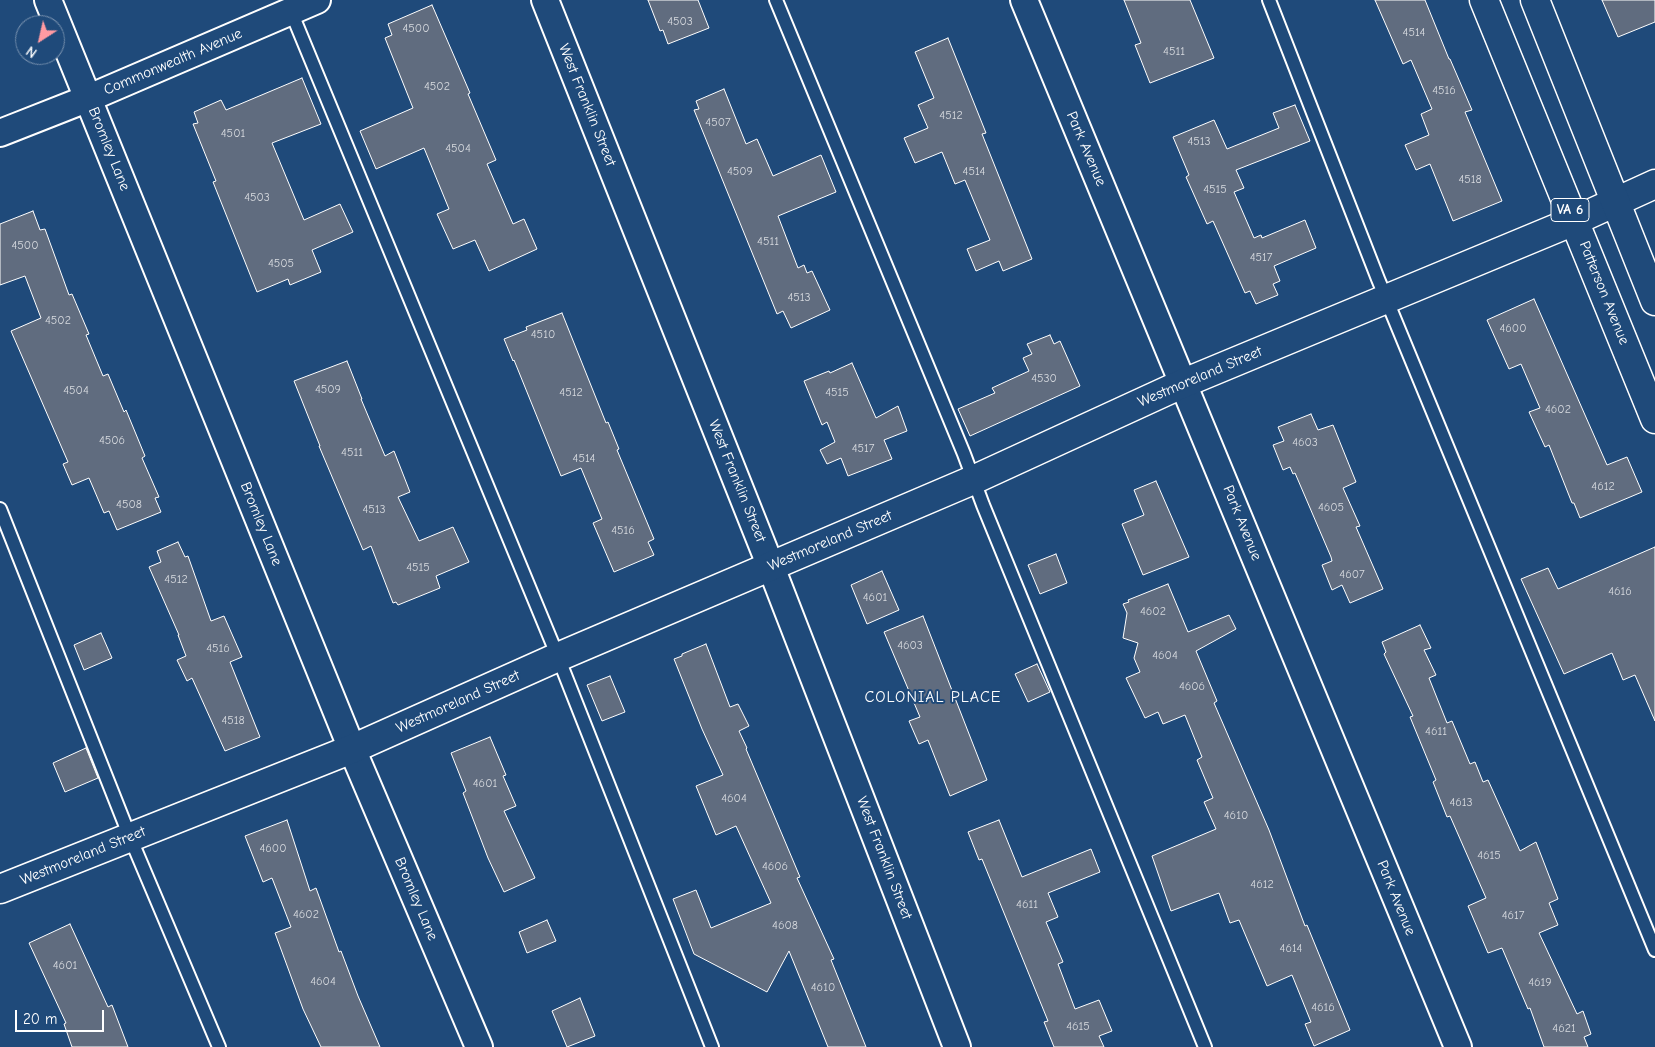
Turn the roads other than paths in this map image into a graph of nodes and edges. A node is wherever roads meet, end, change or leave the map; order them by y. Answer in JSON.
{"nodes":[{"id":1,"x":48,"y":0,"type":"edge"},
{"id":2,"x":317,"y":0,"type":"edge"},
{"id":3,"x":545,"y":0,"type":"edge"},
{"id":4,"x":776,"y":0,"type":"edge"},
{"id":5,"x":1024,"y":0,"type":"edge"},
{"id":6,"x":1268,"y":0,"type":"edge"},
{"id":7,"x":1484,"y":0,"type":"edge"},
{"id":8,"x":1535,"y":0,"type":"edge"},
{"id":9,"x":288,"y":6,"type":"edge"},
{"id":10,"x":89,"y":98,"type":"junction"},
{"id":11,"x":0,"y":133,"type":"edge"},
{"id":12,"x":1655,"y":184,"type":"edge"},
{"id":13,"x":1615,"y":203,"type":"junction"},
{"id":14,"x":1574,"y":220,"type":"junction"},
{"id":15,"x":1386,"y":298,"type":"junction"},
{"id":16,"x":1655,"y":301,"type":"edge"},
{"id":17,"x":1184,"y":383,"type":"junction"},
{"id":18,"x":1655,"y":419,"type":"edge"},
{"id":19,"x":973,"y":480,"type":"junction"},
{"id":20,"x":0,"y":509,"type":"edge"},
{"id":21,"x":771,"y":566,"type":"junction"},
{"id":22,"x":558,"y":657,"type":"junction"},
{"id":23,"x":352,"y":749,"type":"junction"},
{"id":24,"x":130,"y":837,"type":"junction"},
{"id":25,"x":0,"y":889,"type":"edge"},
{"id":26,"x":1655,"y":950,"type":"edge"},
{"id":27,"x":219,"y":1047,"type":"edge"},
{"id":28,"x":479,"y":1047,"type":"edge"},
{"id":29,"x":712,"y":1047,"type":"edge"},
{"id":30,"x":957,"y":1047,"type":"edge"},
{"id":31,"x":1206,"y":1047,"type":"edge"},
{"id":32,"x":1458,"y":1047,"type":"edge"}],
"edges":[{"from":1,"to":10,"type":"street","name":"Bromley Lane"},
{"from":2,"to":9,"type":"street","name":"Commonwealth Avenue"},
{"from":3,"to":21,"type":"street","name":"West Franklin Street"},
{"from":4,"to":19,"type":"lane"},
{"from":5,"to":17,"type":"street","name":"Park Avenue"},
{"from":6,"to":15,"type":"lane"},
{"from":7,"to":14,"type":"street","name":"Patterson Avenue","number":"VA 6"},
{"from":8,"to":13,"type":"street"},
{"from":9,"to":10,"type":"street","name":"Commonwealth Avenue"},
{"from":9,"to":22,"type":"lane"},
{"from":10,"to":11,"type":"street","name":"Commonwealth Avenue"},
{"from":10,"to":23,"type":"street","name":"Bromley Lane"},
{"from":12,"to":13,"type":"street","name":"Westmoreland Street"},
{"from":13,"to":14,"type":"street","name":"Westmoreland Street"},
{"from":13,"to":16,"type":"street"},
{"from":14,"to":15,"type":"street","name":"Westmoreland Street"},
{"from":14,"to":18,"type":"street","name":"Patterson Avenue","number":"VA 6"},
{"from":15,"to":17,"type":"street","name":"Westmoreland Street"},
{"from":15,"to":26,"type":"lane"},
{"from":17,"to":19,"type":"street","name":"Westmoreland Street"},
{"from":17,"to":32,"type":"street","name":"Park Avenue"},
{"from":19,"to":21,"type":"street","name":"Westmoreland Street"},
{"from":19,"to":31,"type":"lane"},
{"from":20,"to":24,"type":"lane"},
{"from":21,"to":22,"type":"street","name":"Westmoreland Street"},
{"from":21,"to":30,"type":"street","name":"West Franklin Street"},
{"from":22,"to":23,"type":"street","name":"Westmoreland Street"},
{"from":22,"to":29,"type":"lane"},
{"from":23,"to":24,"type":"street","name":"Westmoreland Street"},
{"from":23,"to":28,"type":"street","name":"Bromley Lane"},
{"from":24,"to":25,"type":"street","name":"Westmoreland Street"},
{"from":24,"to":27,"type":"lane"}]}
